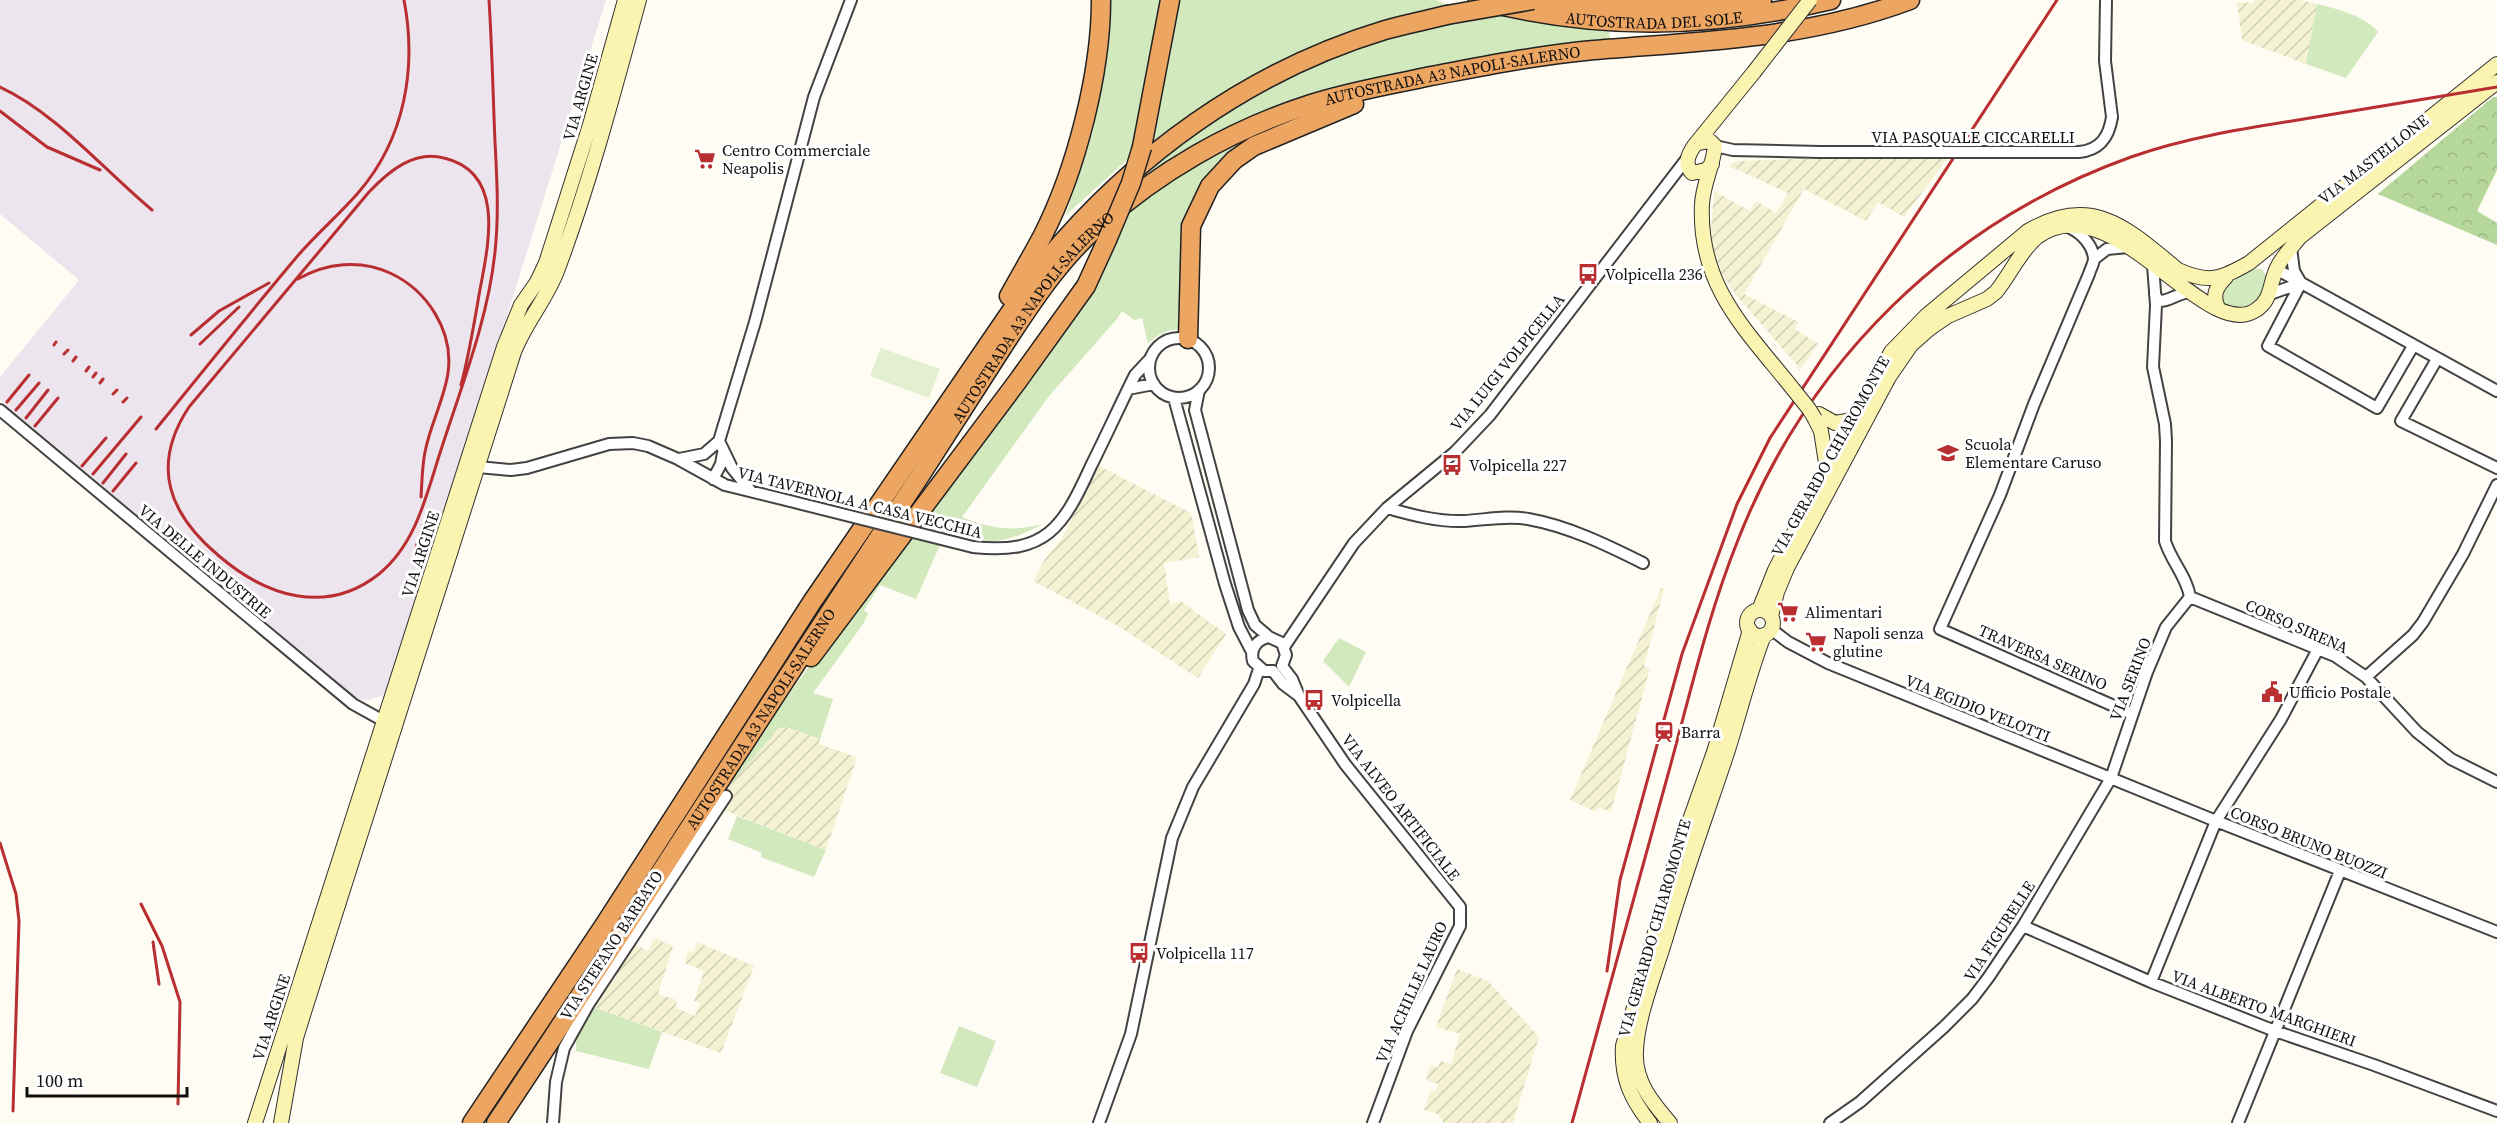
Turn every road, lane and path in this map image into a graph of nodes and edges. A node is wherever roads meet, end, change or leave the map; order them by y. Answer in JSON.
{"nodes":[{"id":1,"x":625,"y":0,"type":"edge"},
{"id":2,"x":639,"y":0,"type":"edge"},
{"id":3,"x":851,"y":0,"type":"edge"},
{"id":4,"x":1101,"y":0,"type":"edge"},
{"id":5,"x":1170,"y":0,"type":"edge"},
{"id":6,"x":1478,"y":0,"type":"edge"},
{"id":7,"x":1533,"y":0,"type":"edge"},
{"id":8,"x":1541,"y":0,"type":"edge"},
{"id":9,"x":1762,"y":0,"type":"edge"},
{"id":10,"x":1810,"y":0,"type":"edge"},
{"id":11,"x":1831,"y":0,"type":"edge"},
{"id":12,"x":1910,"y":0,"type":"edge"},
{"id":13,"x":2106,"y":0,"type":"edge"},
{"id":14,"x":1635,"y":47,"type":"junction"},
{"id":15,"x":2497,"y":64,"type":"edge"},
{"id":16,"x":2497,"y":82,"type":"edge"},
{"id":17,"x":1718,"y":118,"type":"junction"},
{"id":18,"x":1697,"y":143,"type":"junction"},
{"id":19,"x":1713,"y":153,"type":"junction"},
{"id":20,"x":1690,"y":167,"type":"junction"},
{"id":21,"x":1702,"y":202,"type":"junction"},
{"id":22,"x":2067,"y":226,"type":"junction"},
{"id":23,"x":2128,"y":247,"type":"junction"},
{"id":24,"x":2291,"y":248,"type":"junction"},
{"id":25,"x":2094,"y":259,"type":"junction"},
{"id":26,"x":2248,"y":263,"type":"junction"},
{"id":27,"x":2153,"y":265,"type":"junction"},
{"id":28,"x":2276,"y":269,"type":"junction"},
{"id":29,"x":1973,"y":277,"type":"junction"},
{"id":30,"x":2226,"y":277,"type":"junction"},
{"id":31,"x":2301,"y":283,"type":"junction"},
{"id":32,"x":2192,"y":292,"type":"junction"},
{"id":33,"x":2270,"y":294,"type":"junction"},
{"id":34,"x":2155,"y":295,"type":"junction"},
{"id":35,"x":1987,"y":299,"type":"junction"},
{"id":36,"x":2218,"y":308,"type":"junction"},
{"id":37,"x":1188,"y":339,"type":"junction"},
{"id":38,"x":2413,"y":346,"type":"junction"},
{"id":39,"x":2437,"y":359,"type":"junction"},
{"id":40,"x":1149,"y":360,"type":"junction"},
{"id":41,"x":1154,"y":384,"type":"junction"},
{"id":42,"x":1128,"y":389,"type":"junction"},
{"id":43,"x":1199,"y":390,"type":"junction"},
{"id":44,"x":2497,"y":391,"type":"edge"},
{"id":45,"x":1174,"y":398,"type":"junction"},
{"id":46,"x":0,"y":410,"type":"edge"},
{"id":47,"x":1819,"y":419,"type":"junction"},
{"id":48,"x":1853,"y":420,"type":"junction"},
{"id":49,"x":719,"y":441,"type":"junction"},
{"id":50,"x":1843,"y":441,"type":"junction"},
{"id":51,"x":723,"y":453,"type":"junction"},
{"id":52,"x":678,"y":459,"type":"junction"},
{"id":53,"x":472,"y":466,"type":"junction"},
{"id":54,"x":2497,"y":468,"type":"edge"},
{"id":55,"x":901,"y":471,"type":"junction"},
{"id":56,"x":1827,"y":471,"type":"junction"},
{"id":57,"x":713,"y":479,"type":"junction"},
{"id":58,"x":2497,"y":484,"type":"edge"},
{"id":59,"x":747,"y":487,"type":"junction"},
{"id":60,"x":1387,"y":508,"type":"junction"},
{"id":61,"x":1643,"y":563,"type":"dead end"},
{"id":62,"x":2190,"y":597,"type":"junction"},
{"id":63,"x":1766,"y":622,"type":"junction"},
{"id":64,"x":1750,"y":630,"type":"junction"},
{"id":65,"x":1277,"y":642,"type":"junction"},
{"id":66,"x":2318,"y":649,"type":"junction"},
{"id":67,"x":1252,"y":652,"type":"junction"},
{"id":68,"x":1277,"y":668,"type":"junction"},
{"id":69,"x":1259,"y":669,"type":"junction"},
{"id":70,"x":2366,"y":677,"type":"junction"},
{"id":71,"x":2132,"y":714,"type":"junction"},
{"id":72,"x":390,"y":724,"type":"junction"},
{"id":73,"x":748,"y":736,"type":"junction"},
{"id":74,"x":2111,"y":778,"type":"junction"},
{"id":75,"x":2497,"y":782,"type":"edge"},
{"id":76,"x":726,"y":796,"type":"dead end"},
{"id":77,"x":2216,"y":821,"type":"junction"},
{"id":78,"x":2340,"y":871,"type":"junction"},
{"id":79,"x":1460,"y":907,"type":"joint"},
{"id":80,"x":2023,"y":926,"type":"junction"},
{"id":81,"x":2497,"y":932,"type":"edge"},
{"id":82,"x":2151,"y":982,"type":"junction"},
{"id":83,"x":2275,"y":1031,"type":"junction"},
{"id":84,"x":510,"y":1066,"type":"junction"},
{"id":85,"x":2497,"y":1111,"type":"edge"},
{"id":86,"x":255,"y":1123,"type":"edge"},
{"id":87,"x":281,"y":1123,"type":"edge"},
{"id":88,"x":467,"y":1123,"type":"edge"},
{"id":89,"x":472,"y":1123,"type":"edge"},
{"id":90,"x":496,"y":1123,"type":"edge"},
{"id":91,"x":553,"y":1123,"type":"edge"},
{"id":92,"x":1099,"y":1123,"type":"edge"},
{"id":93,"x":1372,"y":1123,"type":"edge"},
{"id":94,"x":1650,"y":1123,"type":"edge"},
{"id":95,"x":1670,"y":1123,"type":"edge"},
{"id":96,"x":1830,"y":1123,"type":"edge"},
{"id":97,"x":2238,"y":1123,"type":"edge"}],
"edges":[{"from":1,"to":53,"type":"street","name":"VIA ARGINE"},
{"from":2,"to":53,"type":"street","name":"VIA ARGINE"},
{"from":3,"to":49,"type":"street"},
{"from":4,"to":55,"type":"highway"},
{"from":5,"to":73,"type":"highway","bridge":true},
{"from":6,"to":11,"type":"highway","name":"AUTOSTRADA DEL SOLE"},
{"from":7,"to":55,"type":"highway","name":"AUTOSTRADA A3 NAPOLI-SALERNO","bridge":true},
{"from":8,"to":9,"type":"highway","name":"AUTOSTRADA DEL SOLE"},
{"from":10,"to":17,"type":"street","bridge":true},
{"from":12,"to":14,"type":"highway","name":"AUTOSTRADA A3 NAPOLI-SALERNO"},
{"from":13,"to":19,"type":"street","name":"VIA PASQUALE CICCARELLI","bridge":true},
{"from":14,"to":37,"type":"highway"},
{"from":14,"to":73,"type":"highway","name":"AUTOSTRADA A3 NAPOLI-SALERNO"},
{"from":15,"to":26,"type":"street","name":"VIA MASTELLONE"},
{"from":16,"to":24,"type":"street","name":"VIA MASTELLONE"},
{"from":17,"to":18,"type":"street"},
{"from":17,"to":19,"type":"street"},
{"from":18,"to":19,"type":"street"},
{"from":18,"to":20,"type":"street"},
{"from":19,"to":20,"type":"street"},
{"from":19,"to":21,"type":"street"},
{"from":20,"to":21,"type":"street"},
{"from":20,"to":60,"type":"street","name":"VIA LUIGI VOLPICELLA"},
{"from":21,"to":47,"type":"street","bridge":true},
{"from":22,"to":23,"type":"street","name":"VIA GERARDO CHIAROMONTE"},
{"from":22,"to":25,"type":"street"},
{"from":22,"to":35,"type":"street","name":"VIA GERARDO CHIAROMONTE"},
{"from":23,"to":25,"type":"street"},
{"from":23,"to":27,"type":"street","name":"VIA GERARDO CHIAROMONTE"},
{"from":24,"to":28,"type":"street","name":"VIA MASTELLONE"},
{"from":24,"to":31,"type":"street"},
{"from":25,"to":71,"type":"street","name":"TRAVERSA SERINO"},
{"from":26,"to":28,"type":"street"},
{"from":26,"to":30,"type":"street"},
{"from":27,"to":32,"type":"street","name":"VIA GERARDO CHIAROMONTE"},
{"from":27,"to":34,"type":"street"},
{"from":28,"to":31,"type":"street"},
{"from":28,"to":33,"type":"street"},
{"from":29,"to":30,"type":"street","name":"VIA GERARDO CHIAROMONTE"},
{"from":29,"to":35,"type":"street"},
{"from":29,"to":48,"type":"street","name":"VIA GERARDO CHIAROMONTE"},
{"from":30,"to":36,"type":"street"},
{"from":31,"to":33,"type":"street"},
{"from":31,"to":38,"type":"street"},
{"from":31,"to":38,"type":"street"},
{"from":32,"to":34,"type":"street"},
{"from":32,"to":36,"type":"street","name":"VIA GERARDO CHIAROMONTE"},
{"from":33,"to":36,"type":"street","name":"VIA GERARDO CHIAROMONTE"},
{"from":34,"to":62,"type":"street"},
{"from":35,"to":50,"type":"street","name":"VIA GERARDO CHIAROMONTE"},
{"from":37,"to":40,"type":"street"},
{"from":37,"to":43,"type":"street"},
{"from":38,"to":39,"type":"street"},
{"from":39,"to":44,"type":"street"},
{"from":39,"to":54,"type":"street"},
{"from":40,"to":41,"type":"street"},
{"from":40,"to":42,"type":"street","name":"VIA TAVERNOLA A CASA VECCHIA"},
{"from":41,"to":42,"type":"street"},
{"from":41,"to":45,"type":"street"},
{"from":42,"to":59,"type":"street","name":"VIA TAVERNOLA A CASA VECCHIA","bridge":true},
{"from":43,"to":45,"type":"street"},
{"from":43,"to":65,"type":"street"},
{"from":45,"to":67,"type":"street"},
{"from":46,"to":72,"type":"street","name":"VIA DELLE INDUSTRIE"},
{"from":47,"to":48,"type":"street"},
{"from":47,"to":50,"type":"street"},
{"from":47,"to":56,"type":"street"},
{"from":48,"to":50,"type":"street","name":"VIA GERARDO CHIAROMONTE"},
{"from":49,"to":51,"type":"street"},
{"from":49,"to":52,"type":"street"},
{"from":50,"to":56,"type":"street","name":"VIA GERARDO CHIAROMONTE"},
{"from":50,"to":63,"type":"street","name":"VIA GERARDO CHIAROMONTE"},
{"from":51,"to":57,"type":"street"},
{"from":51,"to":59,"type":"street"},
{"from":52,"to":53,"type":"street","name":"VIA TAVERNOLA A CASA VECCHIA"},
{"from":52,"to":57,"type":"street","name":"VIA TAVERNOLA A CASA VECCHIA"},
{"from":53,"to":72,"type":"street","name":"VIA ARGINE"},
{"from":55,"to":84,"type":"highway","name":"AUTOSTRADA A3 NAPOLI-SALERNO"},
{"from":56,"to":63,"type":"street","name":"VIA GERARDO CHIAROMONTE"},
{"from":57,"to":59,"type":"street","name":"VIA TAVERNOLA A CASA VECCHIA"},
{"from":58,"to":70,"type":"street"},
{"from":60,"to":61,"type":"street"},
{"from":60,"to":65,"type":"street","name":"VIA LUIGI VOLPICELLA"},
{"from":62,"to":66,"type":"street","name":"CORSO SIRENA"},
{"from":62,"to":71,"type":"street","name":"VIA SERINO"},
{"from":63,"to":64,"type":"street"},
{"from":63,"to":64,"type":"street","name":"VIA GERARDO CHIAROMONTE"},
{"from":63,"to":74,"type":"street","name":"VIA EGIDIO VELOTTI"},
{"from":63,"to":95,"type":"street","name":"VIA GERARDO CHIAROMONTE"},
{"from":64,"to":94,"type":"street","name":"VIA GERARDO CHIAROMONTE"},
{"from":65,"to":67,"type":"street"},
{"from":65,"to":68,"type":"street"},
{"from":66,"to":70,"type":"street","name":"CORSO SIRENA"},
{"from":66,"to":77,"type":"street"},
{"from":67,"to":69,"type":"street"},
{"from":68,"to":69,"type":"street"},
{"from":68,"to":79,"type":"street","name":"VIA ALVEO ARTIFICIALE"},
{"from":69,"to":92,"type":"street"},
{"from":70,"to":75,"type":"street","name":"CORSO SIRENA"},
{"from":71,"to":74,"type":"street","name":"VIA SERINO"},
{"from":72,"to":86,"type":"street","name":"VIA ARGINE"},
{"from":72,"to":87,"type":"street","name":"VIA ARGINE"},
{"from":73,"to":90,"type":"highway","name":"AUTOSTRADA A3 NAPOLI-SALERNO"},
{"from":74,"to":77,"type":"street","name":"CORSO BRUNO BUOZZI"},
{"from":74,"to":80,"type":"street","name":"VIA FIGURELLE"},
{"from":76,"to":91,"type":"street","name":"VIA STEFANO BARBATO"},
{"from":77,"to":78,"type":"street","name":"CORSO BRUNO BUOZZI"},
{"from":77,"to":82,"type":"street"},
{"from":78,"to":81,"type":"street","name":"CORSO BRUNO BUOZZI"},
{"from":78,"to":83,"type":"street"},
{"from":79,"to":93,"type":"street","name":"VIA ACHILLE LAURO"},
{"from":80,"to":82,"type":"street","name":"VIA ALBERTO MARGHIERI"},
{"from":80,"to":96,"type":"street","name":"VIA FIGURELLE"},
{"from":82,"to":83,"type":"street","name":"VIA ALBERTO MARGHIERI"},
{"from":83,"to":85,"type":"street","name":"VIA ALBERTO MARGHIERI"},
{"from":83,"to":97,"type":"street"},
{"from":84,"to":88,"type":"highway"},
{"from":84,"to":89,"type":"highway","name":"AUTOSTRADA A3 NAPOLI-SALERNO"}]}
